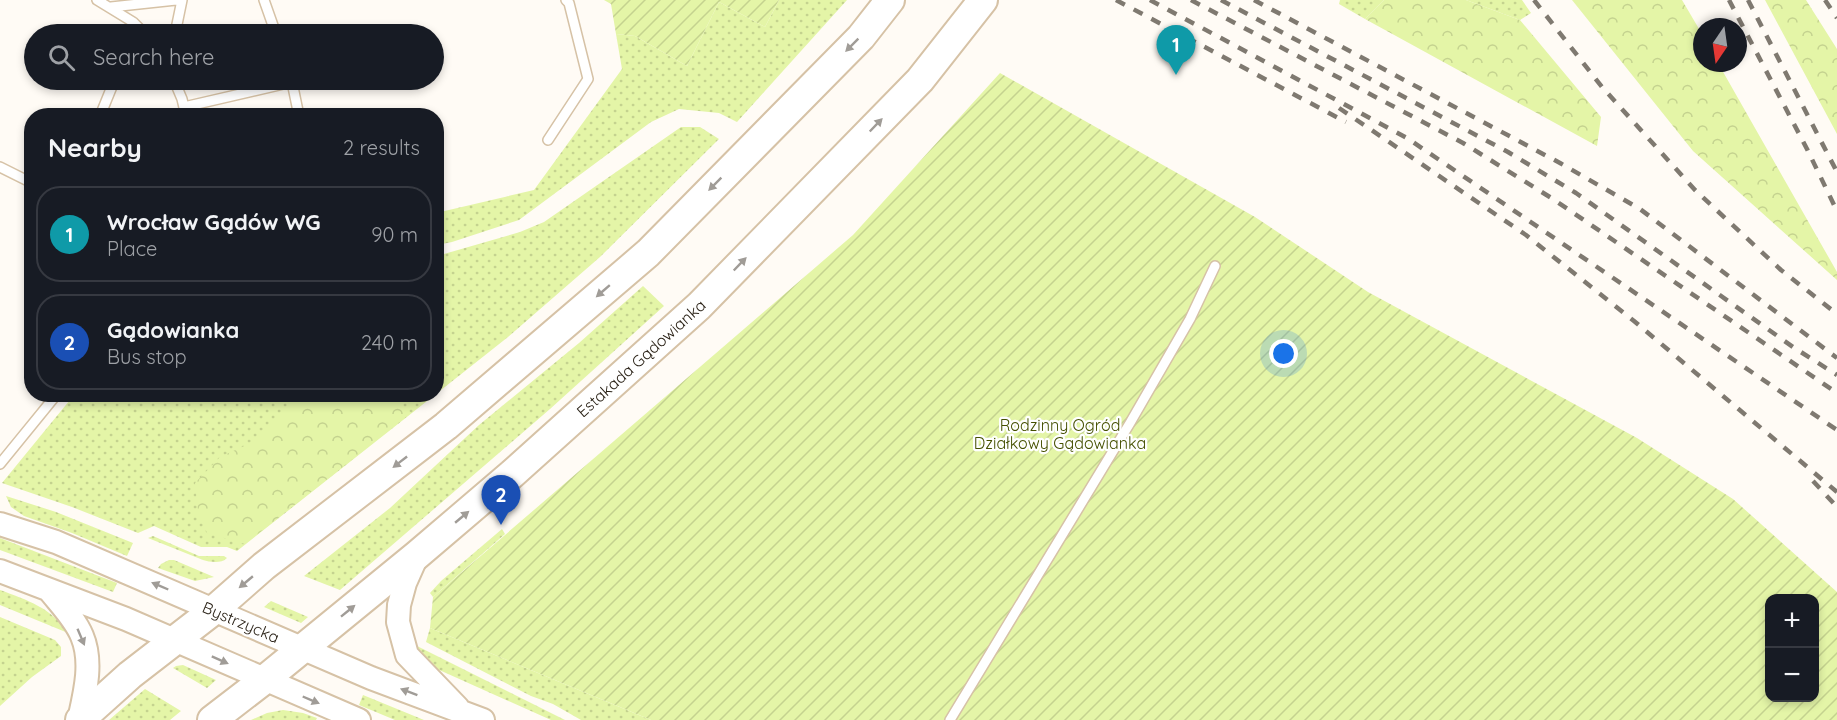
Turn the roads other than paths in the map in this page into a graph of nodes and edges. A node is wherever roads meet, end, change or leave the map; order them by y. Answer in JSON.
{"nodes":[{"id":1,"x":97,"y":0,"type":"edge"},
{"id":2,"x":176,"y":0,"type":"edge"},
{"id":3,"x":182,"y":0,"type":"edge"},
{"id":4,"x":264,"y":0,"type":"edge"},
{"id":5,"x":566,"y":0,"type":"edge"},
{"id":6,"x":890,"y":0,"type":"edge"},
{"id":7,"x":983,"y":0,"type":"edge"},
{"id":8,"x":111,"y":7,"type":"junction"},
{"id":9,"x":135,"y":24,"type":"edge"},
{"id":10,"x":177,"y":24,"type":"edge"},
{"id":11,"x":272,"y":24,"type":"edge"},
{"id":12,"x":111,"y":90,"type":"edge"},
{"id":13,"x":178,"y":90,"type":"edge"},
{"id":14,"x":257,"y":90,"type":"edge"},
{"id":15,"x":293,"y":90,"type":"edge"},
{"id":16,"x":103,"y":108,"type":"edge"},
{"id":17,"x":184,"y":108,"type":"edge"},
{"id":18,"x":195,"y":108,"type":"edge"},
{"id":19,"x":297,"y":108,"type":"edge"},
{"id":20,"x":548,"y":140,"type":"dead end"},
{"id":21,"x":0,"y":167,"type":"edge"},
{"id":22,"x":24,"y":179,"type":"edge"},
{"id":23,"x":1215,"y":266,"type":"dead end"},
{"id":24,"x":50,"y":402,"type":"edge"},
{"id":25,"x":0,"y":464,"type":"edge"},
{"id":26,"x":0,"y":524,"type":"edge"},
{"id":27,"x":417,"y":555,"type":"junction"},
{"id":28,"x":0,"y":570,"type":"edge"},
{"id":29,"x":49,"y":588,"type":"junction"},
{"id":30,"x":213,"y":610,"type":"junction"},
{"id":31,"x":175,"y":641,"type":"junction"},
{"id":32,"x":303,"y":648,"type":"junction"},
{"id":33,"x":264,"y":680,"type":"junction"},
{"id":34,"x":473,"y":717,"type":"edge"},
{"id":35,"x":80,"y":720,"type":"edge"},
{"id":36,"x":212,"y":720,"type":"edge"},
{"id":37,"x":359,"y":720,"type":"edge"},
{"id":38,"x":950,"y":720,"type":"edge"}],
"edges":[{"from":1,"to":8,"type":"lane"},
{"from":2,"to":8,"type":"lane"},
{"from":3,"to":10,"type":"lane"},
{"from":4,"to":11,"type":"lane"},
{"from":5,"to":20,"type":"lane"},
{"from":6,"to":30,"type":"main road","one_way":true},
{"from":27,"to":7,"type":"main road","name":"Estakada Gądowianka","one_way":true},
{"from":8,"to":9,"type":"lane"},
{"from":12,"to":16,"type":"lane"},
{"from":13,"to":17,"type":"lane"},
{"from":14,"to":18,"type":"lane"},
{"from":15,"to":19,"type":"lane"},
{"from":21,"to":22,"type":"lane"},
{"from":23,"to":38,"type":"lane"},
{"from":24,"to":25,"type":"lane"},
{"from":30,"to":26,"type":"street","name":"Bystrzycka","one_way":true},
{"from":32,"to":27,"type":"main road","name":"Estakada Gądowianka","one_way":true},
{"from":27,"to":34,"type":"street"},
{"from":28,"to":29,"type":"street"},
{"from":29,"to":31,"type":"street"},
{"from":29,"to":35,"type":"street","one_way":true},
{"from":30,"to":31,"type":"main road"},
{"from":30,"to":32,"type":"street","name":"Bystrzycka"},
{"from":31,"to":33,"type":"street","one_way":true},
{"from":31,"to":35,"type":"main road"},
{"from":32,"to":33,"type":"main road","name":"Estakada Gądowianka"},
{"from":34,"to":32,"type":"street","name":"Bystrzycka","one_way":true},
{"from":33,"to":36,"type":"main road","name":"Estakada Gądowianka"},
{"from":33,"to":37,"type":"street","one_way":true}]}
